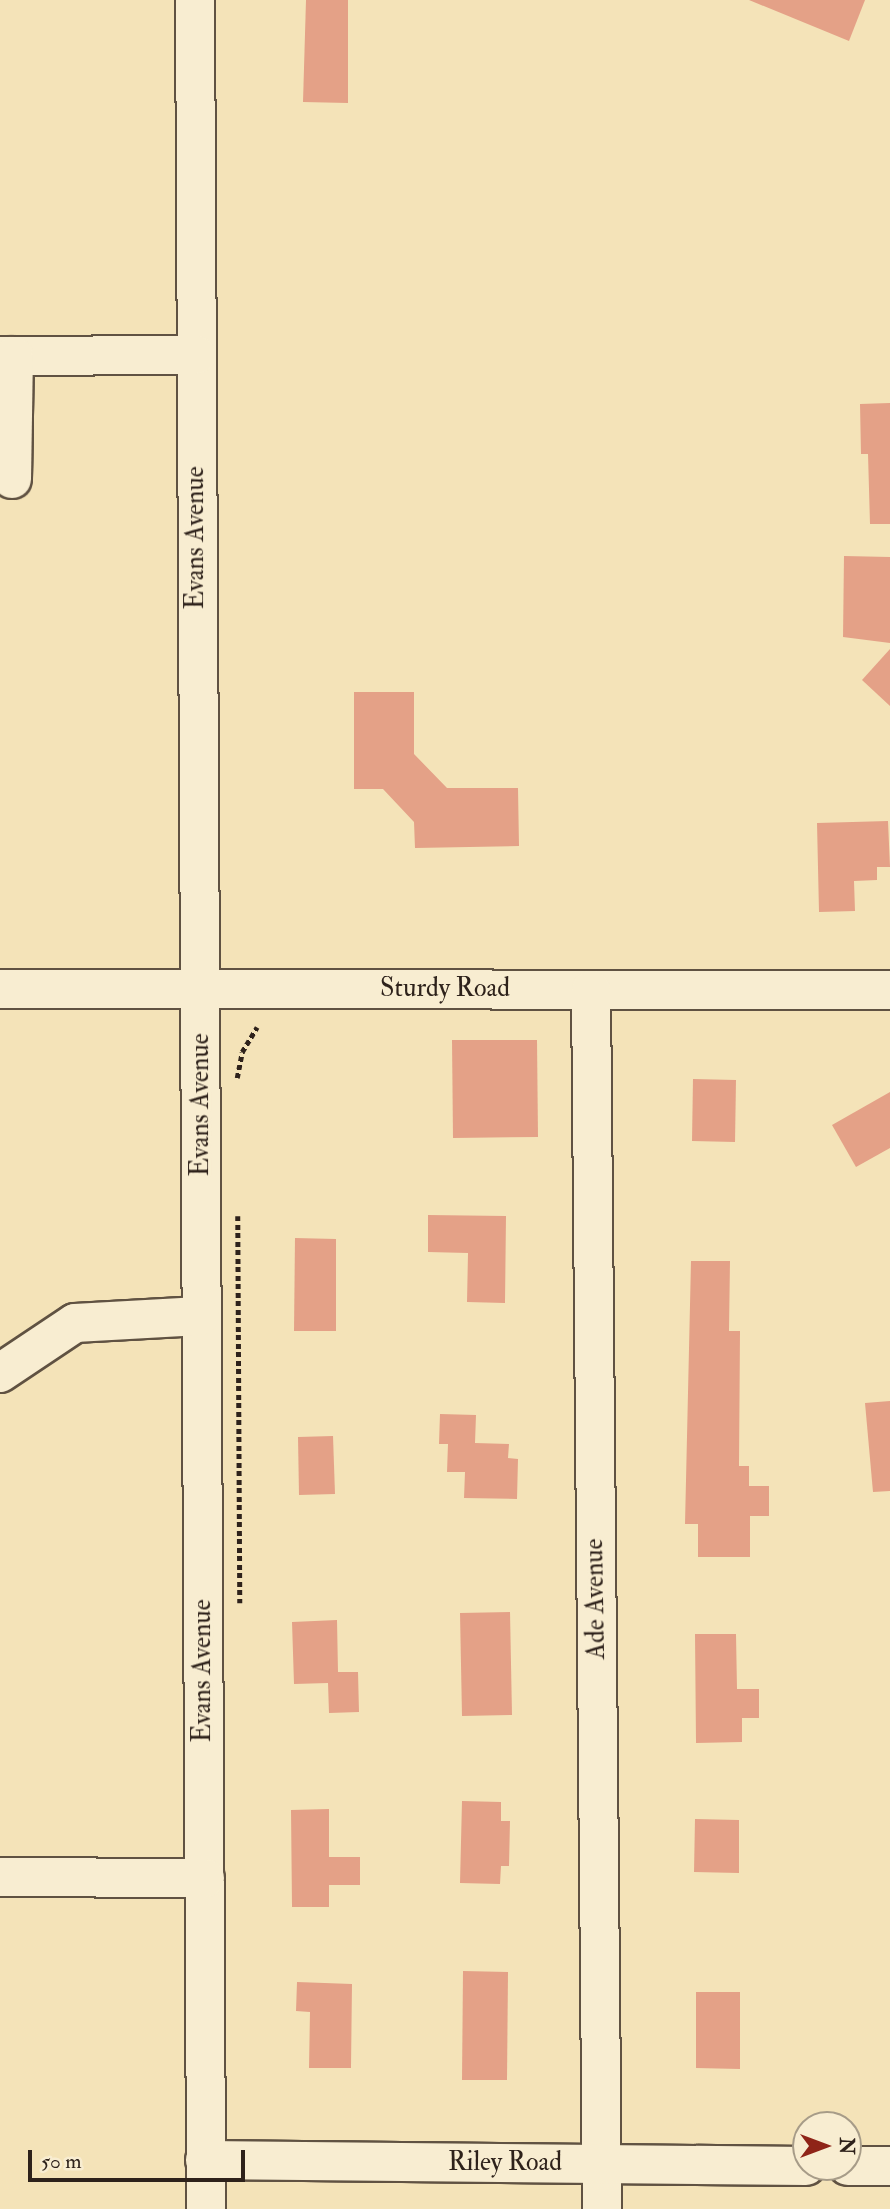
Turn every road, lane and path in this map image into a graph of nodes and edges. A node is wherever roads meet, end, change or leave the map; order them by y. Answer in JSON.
{"nodes":[{"id":1,"x":195,"y":0,"type":"edge"},
{"id":2,"x":196,"y":355,"type":"junction"},
{"id":3,"x":7,"y":356,"type":"edge"},
{"id":4,"x":12,"y":479,"type":"dead end"},
{"id":5,"x":202,"y":988,"type":"junction"},
{"id":6,"x":0,"y":989,"type":"edge"},
{"id":7,"x":591,"y":990,"type":"junction"},
{"id":8,"x":890,"y":990,"type":"edge"},
{"id":9,"x":200,"y":1316,"type":"junction"},
{"id":10,"x":0,"y":1373,"type":"edge"},
{"id":11,"x":0,"y":1877,"type":"edge"},
{"id":12,"x":205,"y":1878,"type":"junction"},
{"id":13,"x":205,"y":2160,"type":"junction"},
{"id":14,"x":602,"y":2163,"type":"junction"},
{"id":15,"x":792,"y":2166,"type":"edge"},
{"id":16,"x":862,"y":2166,"type":"edge"},
{"id":17,"x":890,"y":2166,"type":"edge"},
{"id":18,"x":206,"y":2209,"type":"edge"},
{"id":19,"x":602,"y":2209,"type":"edge"}],
"edges":[{"from":1,"to":2,"type":"street","name":"Evans Avenue"},
{"from":2,"to":3,"type":"street"},
{"from":2,"to":5,"type":"street","name":"Evans Avenue"},
{"from":3,"to":4,"type":"street"},
{"from":5,"to":6,"type":"street","name":"Sturdy Road"},
{"from":5,"to":7,"type":"street","name":"Sturdy Road"},
{"from":5,"to":9,"type":"street","name":"Evans Avenue"},
{"from":7,"to":8,"type":"street","name":"Sturdy Road"},
{"from":7,"to":14,"type":"street","name":"Ade Avenue"},
{"from":9,"to":10,"type":"street"},
{"from":9,"to":12,"type":"street","name":"Evans Avenue"},
{"from":11,"to":12,"type":"street"},
{"from":12,"to":13,"type":"street","name":"Evans Avenue"},
{"from":13,"to":14,"type":"street","name":"Riley Road"},
{"from":13,"to":18,"type":"street","name":"Evans Avenue"},
{"from":14,"to":15,"type":"street","name":"Riley Road"},
{"from":14,"to":19,"type":"street","name":"Ade Avenue"},
{"from":16,"to":17,"type":"street"}]}
